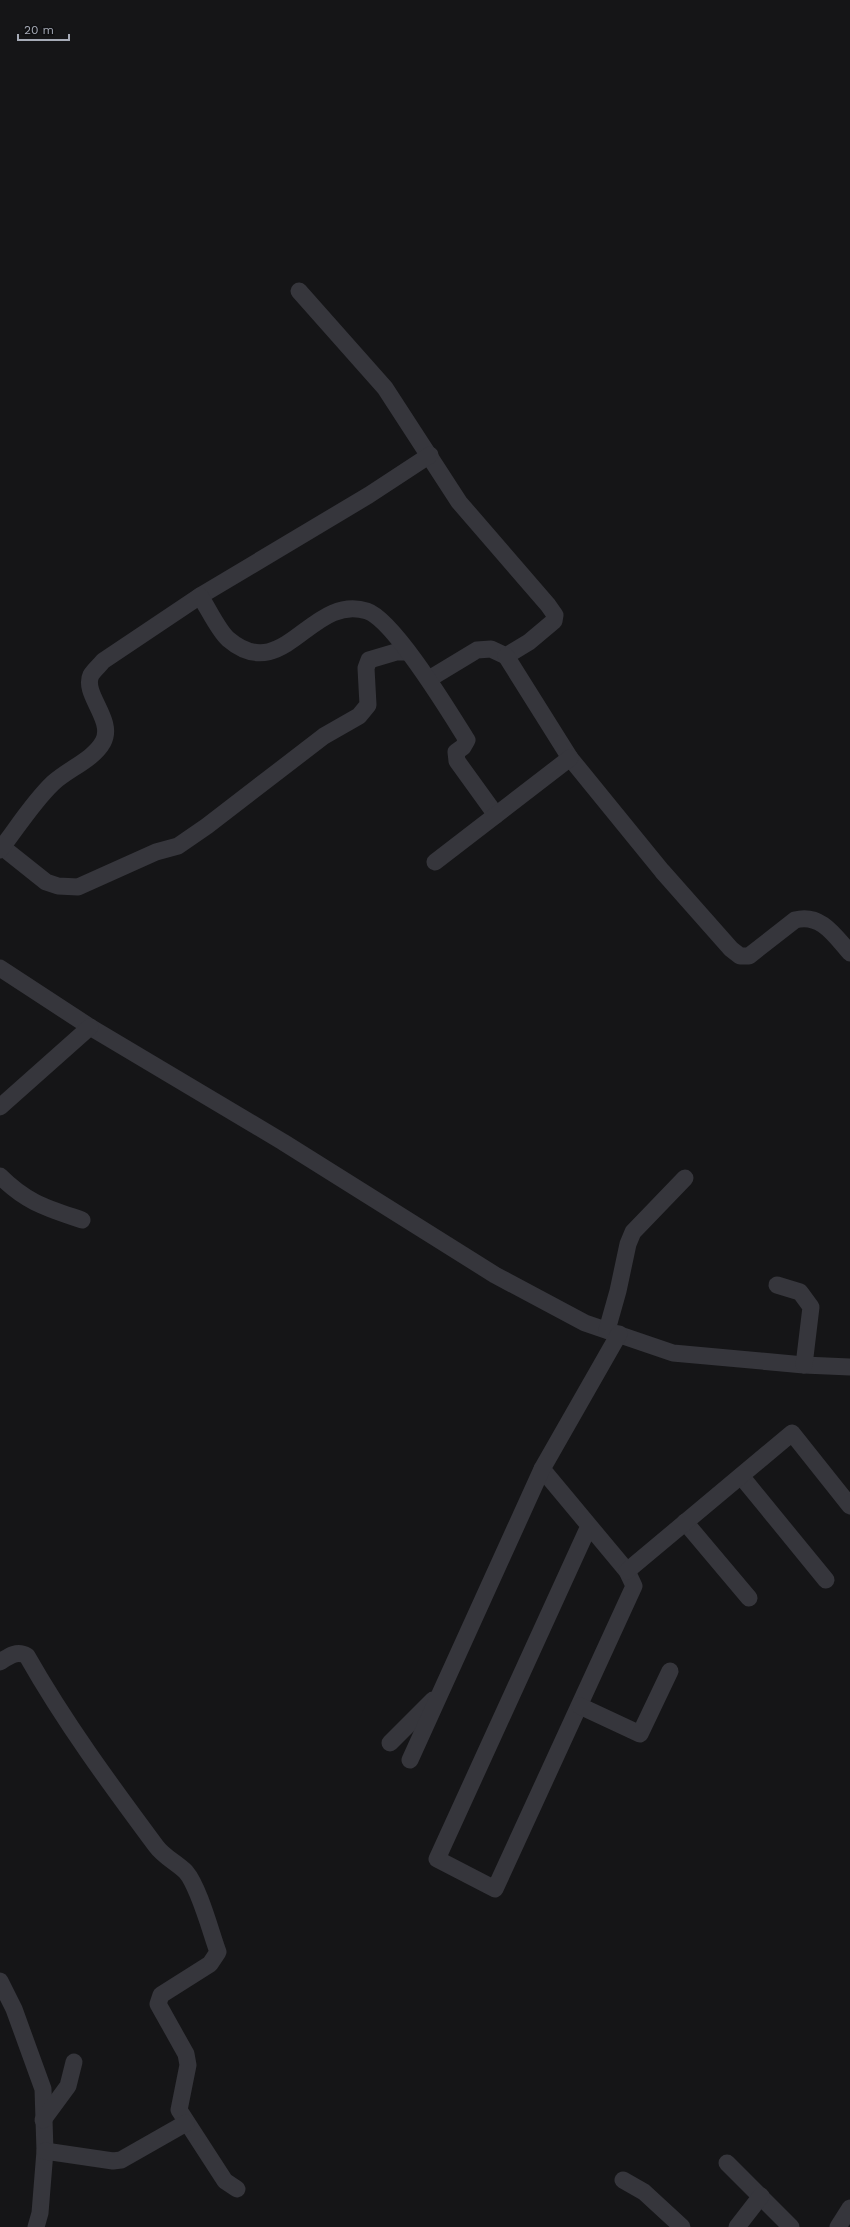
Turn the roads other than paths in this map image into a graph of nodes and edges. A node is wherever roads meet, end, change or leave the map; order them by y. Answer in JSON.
{"nodes":[{"id":1,"x":299,"y":291,"type":"dead end"},
{"id":2,"x":430,"y":455,"type":"junction"},
{"id":3,"x":200,"y":596,"type":"junction"},
{"id":4,"x":407,"y":652,"type":"junction"},
{"id":5,"x":506,"y":656,"type":"junction"},
{"id":6,"x":429,"y":679,"type":"junction"},
{"id":7,"x":570,"y":758,"type":"junction"},
{"id":8,"x":496,"y":815,"type":"junction"},
{"id":9,"x":1,"y":849,"type":"edge"},
{"id":10,"x":435,"y":862,"type":"dead end"},
{"id":11,"x":850,"y":953,"type":"edge"},
{"id":12,"x":0,"y":968,"type":"edge"},
{"id":13,"x":90,"y":1027,"type":"junction"},
{"id":14,"x":0,"y":1106,"type":"edge"},
{"id":15,"x":0,"y":1176,"type":"edge"},
{"id":16,"x":685,"y":1178,"type":"dead end"},
{"id":17,"x":82,"y":1220,"type":"dead end"},
{"id":18,"x":777,"y":1285,"type":"dead end"},
{"id":19,"x":613,"y":1332,"type":"junction"},
{"id":20,"x":804,"y":1365,"type":"junction"},
{"id":21,"x":850,"y":1367,"type":"edge"},
{"id":22,"x":542,"y":1469,"type":"junction"},
{"id":23,"x":741,"y":1476,"type":"junction"},
{"id":24,"x":850,"y":1506,"type":"edge"},
{"id":25,"x":684,"y":1522,"type":"junction"},
{"id":26,"x":589,"y":1526,"type":"junction"},
{"id":27,"x":627,"y":1570,"type":"junction"},
{"id":28,"x":826,"y":1580,"type":"dead end"},
{"id":29,"x":749,"y":1598,"type":"dead end"},
{"id":30,"x":0,"y":1662,"type":"edge"},
{"id":31,"x":670,"y":1671,"type":"dead end"},
{"id":32,"x":440,"y":1693,"type":"junction"},
{"id":33,"x":580,"y":1706,"type":"junction"},
{"id":34,"x":390,"y":1743,"type":"dead end"},
{"id":35,"x":410,"y":1760,"type":"dead end"},
{"id":36,"x":0,"y":1981,"type":"edge"},
{"id":37,"x":74,"y":2062,"type":"dead end"},
{"id":38,"x":44,"y":2120,"type":"junction"},
{"id":39,"x":186,"y":2123,"type":"junction"},
{"id":40,"x":45,"y":2151,"type":"junction"},
{"id":41,"x":727,"y":2163,"type":"dead end"},
{"id":42,"x":623,"y":2180,"type":"dead end"},
{"id":43,"x":237,"y":2189,"type":"dead end"},
{"id":44,"x":760,"y":2196,"type":"junction"},
{"id":45,"x":850,"y":2208,"type":"edge"},
{"id":46,"x":36,"y":2227,"type":"edge"},
{"id":47,"x":682,"y":2227,"type":"edge"},
{"id":48,"x":736,"y":2227,"type":"edge"},
{"id":49,"x":791,"y":2227,"type":"edge"},
{"id":50,"x":838,"y":2227,"type":"edge"}],
"edges":[{"from":1,"to":2,"type":"street"},
{"from":2,"to":3,"type":"street"},
{"from":2,"to":5,"type":"street"},
{"from":3,"to":4,"type":"street"},
{"from":3,"to":9,"type":"street"},
{"from":4,"to":6,"type":"street"},
{"from":4,"to":9,"type":"street"},
{"from":5,"to":6,"type":"street"},
{"from":5,"to":7,"type":"street"},
{"from":6,"to":8,"type":"street"},
{"from":7,"to":8,"type":"street"},
{"from":7,"to":11,"type":"street"},
{"from":8,"to":10,"type":"street"},
{"from":12,"to":13,"type":"street"},
{"from":13,"to":14,"type":"street"},
{"from":13,"to":19,"type":"street"},
{"from":15,"to":17,"type":"street"},
{"from":16,"to":19,"type":"street"},
{"from":18,"to":20,"type":"street"},
{"from":19,"to":20,"type":"street"},
{"from":19,"to":22,"type":"street"},
{"from":20,"to":21,"type":"street"},
{"from":22,"to":26,"type":"street"},
{"from":22,"to":32,"type":"street"},
{"from":23,"to":24,"type":"street"},
{"from":23,"to":25,"type":"street"},
{"from":23,"to":28,"type":"street"},
{"from":25,"to":27,"type":"street"},
{"from":25,"to":29,"type":"street"},
{"from":26,"to":27,"type":"street"},
{"from":26,"to":33,"type":"street"},
{"from":27,"to":33,"type":"street"},
{"from":30,"to":39,"type":"street"},
{"from":31,"to":33,"type":"street"},
{"from":32,"to":34,"type":"street"},
{"from":32,"to":35,"type":"street"},
{"from":36,"to":38,"type":"street"},
{"from":37,"to":38,"type":"street"},
{"from":38,"to":40,"type":"street"},
{"from":39,"to":40,"type":"street"},
{"from":39,"to":43,"type":"street"},
{"from":40,"to":46,"type":"street"},
{"from":41,"to":44,"type":"street"},
{"from":42,"to":47,"type":"street"},
{"from":44,"to":48,"type":"street"},
{"from":44,"to":49,"type":"street"},
{"from":45,"to":50,"type":"street"}]}
